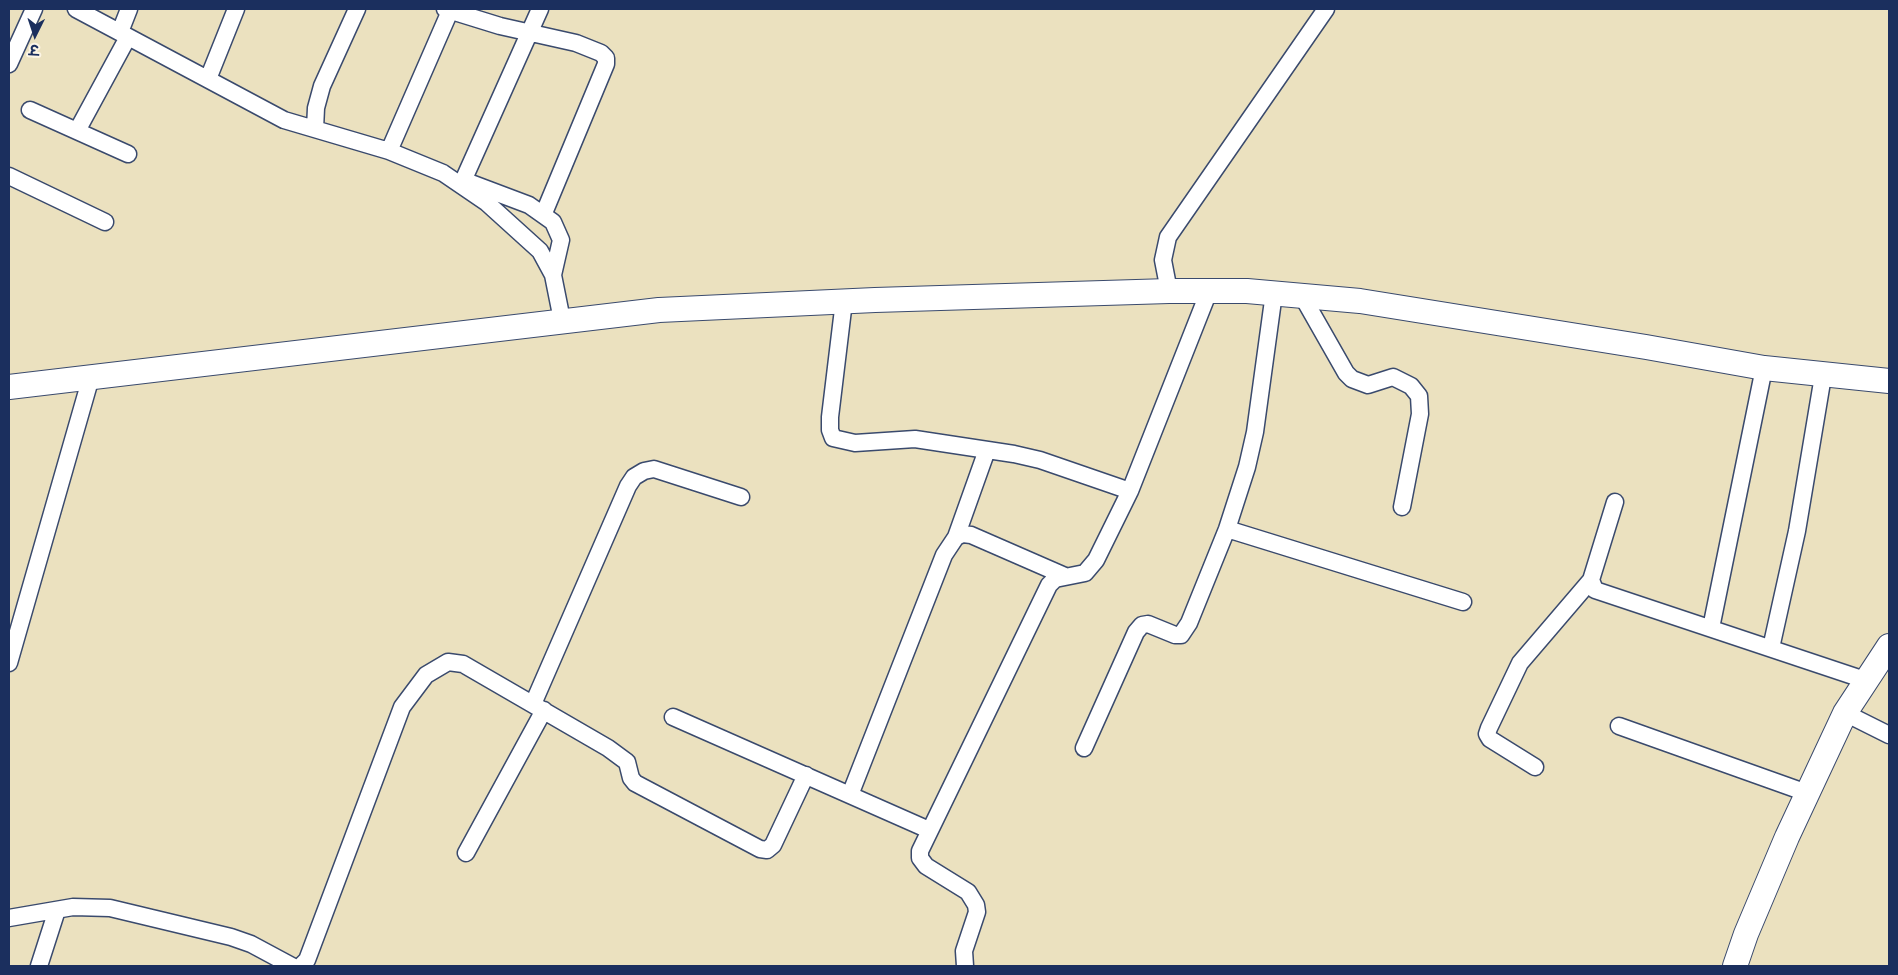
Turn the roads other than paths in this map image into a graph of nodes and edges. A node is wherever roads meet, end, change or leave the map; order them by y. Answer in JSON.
{"nodes":[{"id":1,"x":34,"y":9,"type":"edge"},
{"id":2,"x":76,"y":9,"type":"edge"},
{"id":3,"x":129,"y":9,"type":"edge"},
{"id":4,"x":236,"y":9,"type":"edge"},
{"id":5,"x":357,"y":9,"type":"edge"},
{"id":6,"x":540,"y":9,"type":"edge"},
{"id":7,"x":1326,"y":9,"type":"edge"},
{"id":8,"x":447,"y":10,"type":"edge"},
{"id":9,"x":530,"y":33,"type":"junction"},
{"id":10,"x":124,"y":34,"type":"junction"},
{"id":11,"x":9,"y":64,"type":"edge"},
{"id":12,"x":208,"y":79,"type":"junction"},
{"id":13,"x":30,"y":110,"type":"dead end"},
{"id":14,"x":315,"y":130,"type":"junction"},
{"id":15,"x":77,"y":131,"type":"junction"},
{"id":16,"x":389,"y":151,"type":"junction"},
{"id":17,"x":128,"y":154,"type":"dead end"},
{"id":18,"x":443,"y":173,"type":"junction"},
{"id":19,"x":9,"y":176,"type":"edge"},
{"id":20,"x":463,"y":180,"type":"junction"},
{"id":21,"x":544,"y":213,"type":"junction"},
{"id":22,"x":105,"y":222,"type":"dead end"},
{"id":23,"x":553,"y":275,"type":"junction"},
{"id":24,"x":1169,"y":290,"type":"junction"},
{"id":25,"x":1209,"y":291,"type":"junction"},
{"id":26,"x":1274,"y":293,"type":"junction"},
{"id":27,"x":1301,"y":294,"type":"junction"},
{"id":28,"x":844,"y":301,"type":"junction"},
{"id":29,"x":562,"y":320,"type":"junction"},
{"id":30,"x":1764,"y":368,"type":"junction"},
{"id":31,"x":1823,"y":376,"type":"junction"},
{"id":32,"x":91,"y":377,"type":"junction"},
{"id":33,"x":1889,"y":381,"type":"edge"},
{"id":34,"x":9,"y":387,"type":"edge"},
{"id":35,"x":987,"y":450,"type":"junction"},
{"id":36,"x":1130,"y":491,"type":"junction"},
{"id":37,"x":741,"y":497,"type":"dead end"},
{"id":38,"x":1615,"y":502,"type":"dead end"},
{"id":39,"x":1402,"y":507,"type":"dead end"},
{"id":40,"x":1227,"y":529,"type":"junction"},
{"id":41,"x":956,"y":537,"type":"junction"},
{"id":42,"x":1065,"y":576,"type":"junction"},
{"id":43,"x":1591,"y":580,"type":"junction"},
{"id":44,"x":1463,"y":602,"type":"dead end"},
{"id":45,"x":1711,"y":628,"type":"junction"},
{"id":46,"x":1889,"y":646,"type":"edge"},
{"id":47,"x":1771,"y":648,"type":"junction"},
{"id":48,"x":9,"y":663,"type":"edge"},
{"id":49,"x":1865,"y":680,"type":"junction"},
{"id":50,"x":538,"y":707,"type":"junction"},
{"id":51,"x":1845,"y":713,"type":"junction"},
{"id":52,"x":673,"y":717,"type":"dead end"},
{"id":53,"x":1619,"y":726,"type":"dead end"},
{"id":54,"x":1889,"y":735,"type":"edge"},
{"id":55,"x":1084,"y":748,"type":"dead end"},
{"id":56,"x":1535,"y":767,"type":"dead end"},
{"id":57,"x":806,"y":776,"type":"junction"},
{"id":58,"x":1807,"y":793,"type":"junction"},
{"id":59,"x":850,"y":795,"type":"junction"},
{"id":60,"x":929,"y":830,"type":"junction"},
{"id":61,"x":466,"y":853,"type":"dead end"},
{"id":62,"x":57,"y":910,"type":"junction"},
{"id":63,"x":9,"y":918,"type":"edge"},
{"id":64,"x":39,"y":966,"type":"edge"},
{"id":65,"x":292,"y":966,"type":"edge"},
{"id":66,"x":301,"y":966,"type":"edge"},
{"id":67,"x":965,"y":966,"type":"edge"},
{"id":68,"x":1735,"y":966,"type":"edge"}],
"edges":[{"from":1,"to":11,"type":"street"},
{"from":2,"to":10,"type":"street"},
{"from":3,"to":10,"type":"street"},
{"from":4,"to":12,"type":"street"},
{"from":5,"to":14,"type":"street"},
{"from":6,"to":9,"type":"street"},
{"from":7,"to":24,"type":"street"},
{"from":8,"to":9,"type":"street"},
{"from":8,"to":16,"type":"street"},
{"from":9,"to":20,"type":"street"},
{"from":9,"to":21,"type":"street"},
{"from":10,"to":12,"type":"street"},
{"from":10,"to":15,"type":"street"},
{"from":12,"to":14,"type":"street"},
{"from":13,"to":15,"type":"street"},
{"from":14,"to":16,"type":"street"},
{"from":15,"to":17,"type":"street"},
{"from":16,"to":18,"type":"street"},
{"from":18,"to":20,"type":"street"},
{"from":18,"to":23,"type":"street"},
{"from":19,"to":22,"type":"street"},
{"from":20,"to":21,"type":"street"},
{"from":21,"to":23,"type":"street"},
{"from":23,"to":29,"type":"street"},
{"from":24,"to":25,"type":"street"},
{"from":24,"to":28,"type":"street"},
{"from":25,"to":26,"type":"street"},
{"from":25,"to":36,"type":"street"},
{"from":26,"to":27,"type":"street"},
{"from":26,"to":40,"type":"street"},
{"from":27,"to":30,"type":"street"},
{"from":27,"to":39,"type":"street"},
{"from":28,"to":29,"type":"street"},
{"from":28,"to":35,"type":"street"},
{"from":29,"to":32,"type":"street"},
{"from":30,"to":31,"type":"street"},
{"from":30,"to":45,"type":"street"},
{"from":31,"to":33,"type":"street"},
{"from":31,"to":47,"type":"street"},
{"from":32,"to":34,"type":"street"},
{"from":32,"to":48,"type":"street"},
{"from":35,"to":36,"type":"street"},
{"from":35,"to":41,"type":"street"},
{"from":36,"to":42,"type":"street"},
{"from":37,"to":50,"type":"street"},
{"from":38,"to":43,"type":"street"},
{"from":40,"to":44,"type":"street"},
{"from":40,"to":55,"type":"street"},
{"from":41,"to":42,"type":"street"},
{"from":41,"to":59,"type":"street"},
{"from":42,"to":60,"type":"street"},
{"from":43,"to":45,"type":"street"},
{"from":43,"to":56,"type":"street"},
{"from":45,"to":47,"type":"street"},
{"from":46,"to":49,"type":"street"},
{"from":47,"to":49,"type":"street"},
{"from":49,"to":51,"type":"street"},
{"from":50,"to":57,"type":"street"},
{"from":50,"to":61,"type":"street"},
{"from":50,"to":66,"type":"street"},
{"from":51,"to":54,"type":"street"},
{"from":51,"to":58,"type":"street"},
{"from":52,"to":57,"type":"street"},
{"from":53,"to":58,"type":"street"},
{"from":57,"to":59,"type":"street"},
{"from":58,"to":68,"type":"street"},
{"from":59,"to":60,"type":"street"},
{"from":60,"to":67,"type":"street"},
{"from":62,"to":63,"type":"street"},
{"from":62,"to":64,"type":"street"},
{"from":62,"to":65,"type":"street"}]}
